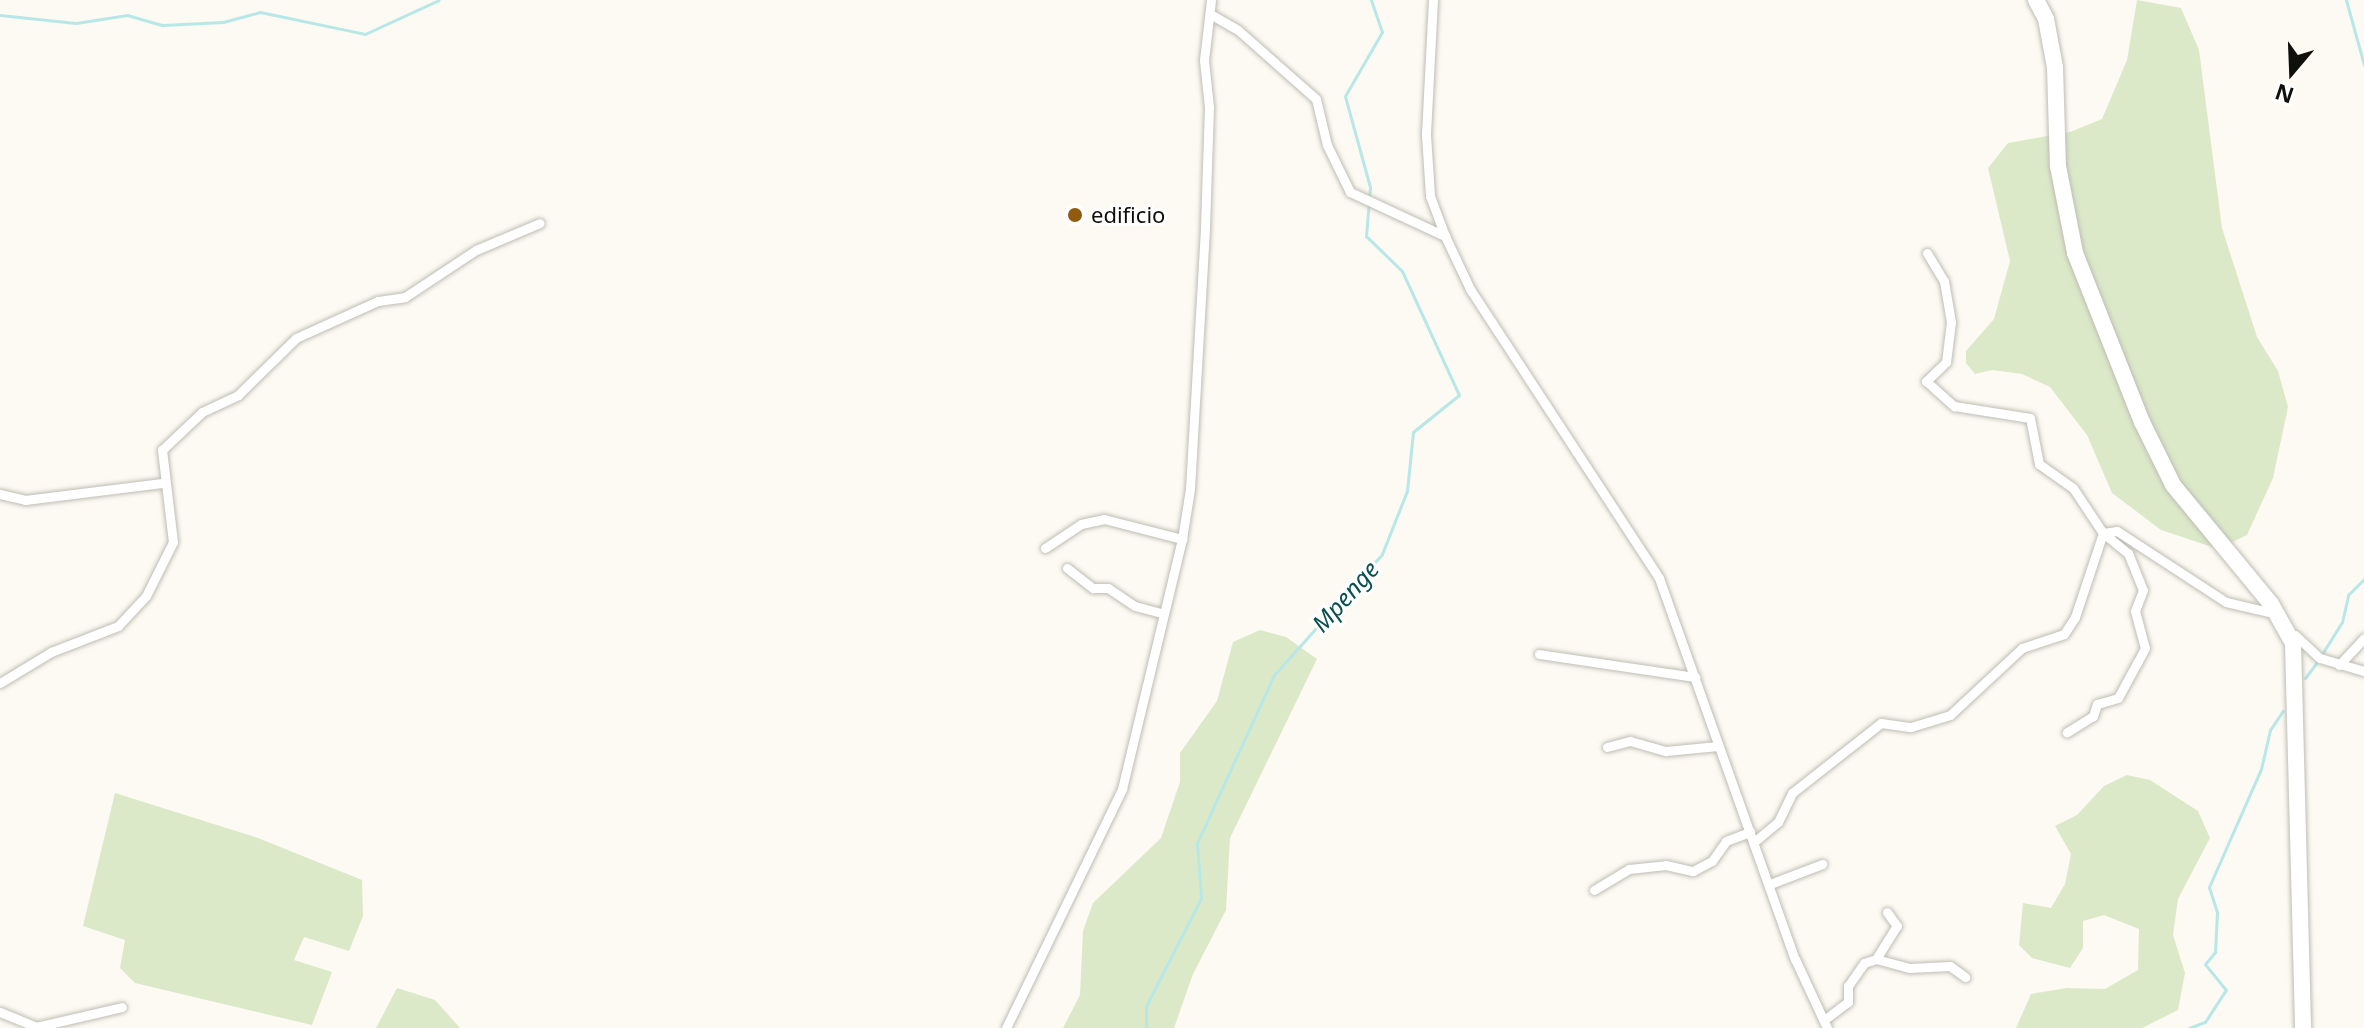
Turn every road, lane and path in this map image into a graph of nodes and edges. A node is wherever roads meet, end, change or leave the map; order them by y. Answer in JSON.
{"nodes":[{"id":1,"x":1211,"y":0,"type":"edge"},
{"id":2,"x":1433,"y":0,"type":"edge"},
{"id":3,"x":2036,"y":0,"type":"edge"},
{"id":4,"x":1212,"y":15,"type":"junction"},
{"id":5,"x":540,"y":223,"type":"dead end"},
{"id":6,"x":1445,"y":236,"type":"junction"},
{"id":7,"x":1927,"y":253,"type":"dead end"},
{"id":8,"x":162,"y":483,"type":"junction"},
{"id":9,"x":0,"y":494,"type":"edge"},
{"id":10,"x":2103,"y":533,"type":"junction"},
{"id":11,"x":1182,"y":539,"type":"junction"},
{"id":12,"x":1045,"y":548,"type":"dead end"},
{"id":13,"x":1067,"y":568,"type":"dead end"},
{"id":14,"x":1162,"y":613,"type":"junction"},
{"id":15,"x":2278,"y":615,"type":"junction"},
{"id":16,"x":2364,"y":638,"type":"edge"},
{"id":17,"x":1539,"y":654,"type":"dead end"},
{"id":18,"x":2339,"y":665,"type":"junction"},
{"id":19,"x":2364,"y":671,"type":"edge"},
{"id":20,"x":1695,"y":677,"type":"junction"},
{"id":21,"x":0,"y":683,"type":"edge"},
{"id":22,"x":2067,"y":732,"type":"dead end"},
{"id":23,"x":1718,"y":746,"type":"junction"},
{"id":24,"x":1607,"y":747,"type":"dead end"},
{"id":25,"x":1752,"y":837,"type":"junction"},
{"id":26,"x":1822,"y":864,"type":"dead end"},
{"id":27,"x":1770,"y":884,"type":"junction"},
{"id":28,"x":1594,"y":890,"type":"dead end"},
{"id":29,"x":1887,"y":912,"type":"dead end"},
{"id":30,"x":1876,"y":959,"type":"junction"},
{"id":31,"x":1965,"y":977,"type":"dead end"},
{"id":32,"x":122,"y":1007,"type":"dead end"},
{"id":33,"x":0,"y":1012,"type":"edge"},
{"id":34,"x":1826,"y":1024,"type":"edge"},
{"id":35,"x":38,"y":1027,"type":"edge"},
{"id":36,"x":1006,"y":1028,"type":"edge"},
{"id":37,"x":2303,"y":1028,"type":"edge"}],
"edges":[{"from":1,"to":4,"type":"street"},
{"from":2,"to":6,"type":"street"},
{"from":3,"to":15,"type":"highway"},
{"from":4,"to":6,"type":"street"},
{"from":4,"to":11,"type":"street"},
{"from":5,"to":8,"type":"street"},
{"from":6,"to":20,"type":"street"},
{"from":7,"to":10,"type":"street"},
{"from":8,"to":9,"type":"street"},
{"from":8,"to":21,"type":"street"},
{"from":10,"to":15,"type":"street"},
{"from":10,"to":22,"type":"street"},
{"from":10,"to":25,"type":"street"},
{"from":11,"to":12,"type":"street"},
{"from":11,"to":14,"type":"street"},
{"from":13,"to":14,"type":"street"},
{"from":14,"to":36,"type":"street"},
{"from":15,"to":18,"type":"street"},
{"from":15,"to":37,"type":"highway"},
{"from":16,"to":18,"type":"street"},
{"from":17,"to":20,"type":"street"},
{"from":18,"to":19,"type":"street"},
{"from":20,"to":23,"type":"street"},
{"from":23,"to":24,"type":"street"},
{"from":23,"to":25,"type":"street"},
{"from":25,"to":27,"type":"street"},
{"from":25,"to":28,"type":"street"},
{"from":26,"to":27,"type":"street"},
{"from":27,"to":34,"type":"street"},
{"from":29,"to":30,"type":"street"},
{"from":30,"to":31,"type":"street"},
{"from":30,"to":34,"type":"street"},
{"from":32,"to":35,"type":"street"},
{"from":33,"to":35,"type":"street"}]}
